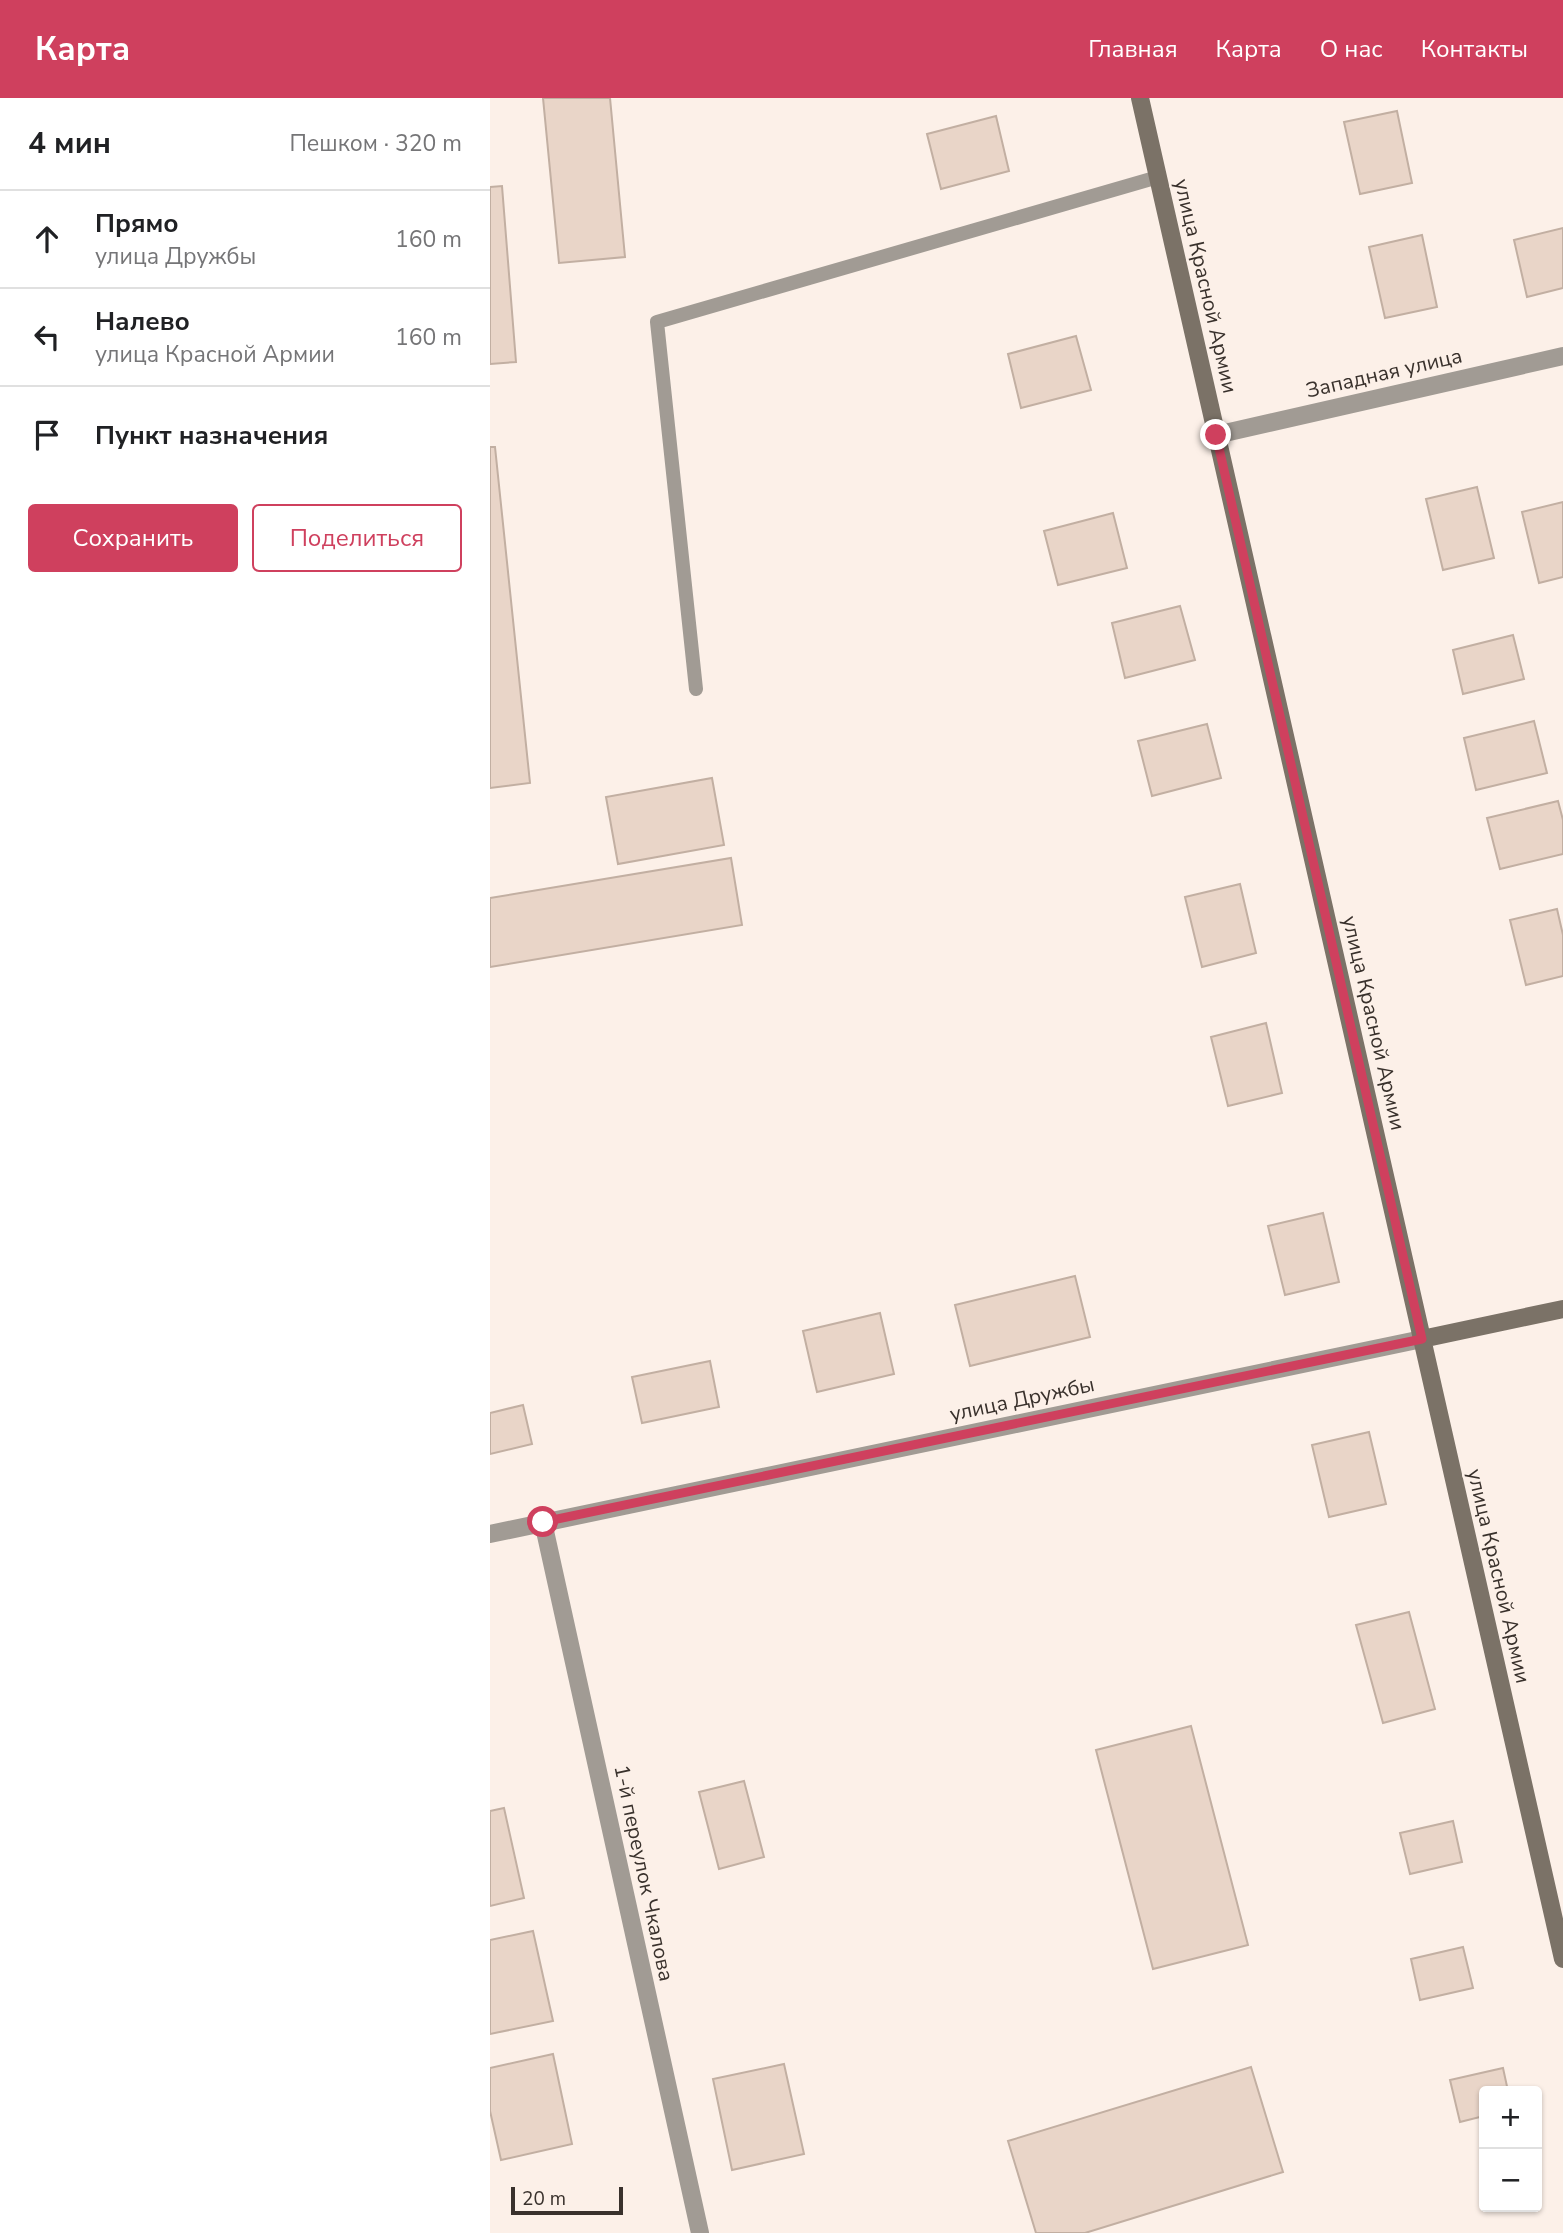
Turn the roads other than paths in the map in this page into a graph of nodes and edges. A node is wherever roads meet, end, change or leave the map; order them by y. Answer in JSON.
{"nodes":[{"id":1,"x":1140,"y":98,"type":"edge"},
{"id":2,"x":1158,"y":177,"type":"junction"},
{"id":3,"x":1563,"y":356,"type":"edge"},
{"id":4,"x":1216,"y":435,"type":"junction"},
{"id":5,"x":696,"y":689,"type":"dead end"},
{"id":6,"x":1563,"y":1310,"type":"edge"},
{"id":7,"x":1422,"y":1339,"type":"junction"},
{"id":8,"x":543,"y":1522,"type":"junction"},
{"id":9,"x":490,"y":1534,"type":"edge"},
{"id":10,"x":1563,"y":1959,"type":"edge"},
{"id":11,"x":700,"y":2233,"type":"edge"}],
"edges":[{"from":1,"to":2,"type":"street","name":"улица Красной Армии"},
{"from":2,"to":4,"type":"street","name":"улица Красной Армии"},
{"from":2,"to":5,"type":"lane"},
{"from":3,"to":4,"type":"street","name":"Западная улица"},
{"from":4,"to":7,"type":"street","name":"улица Красной Армии"},
{"from":6,"to":7,"type":"street","name":"улица Дружбы"},
{"from":7,"to":8,"type":"street","name":"улица Дружбы"},
{"from":7,"to":10,"type":"street","name":"улица Красной Армии"},
{"from":8,"to":9,"type":"street","name":"улица Дружбы"},
{"from":8,"to":11,"type":"street","name":"1-й переулок Чкалова"}]}
